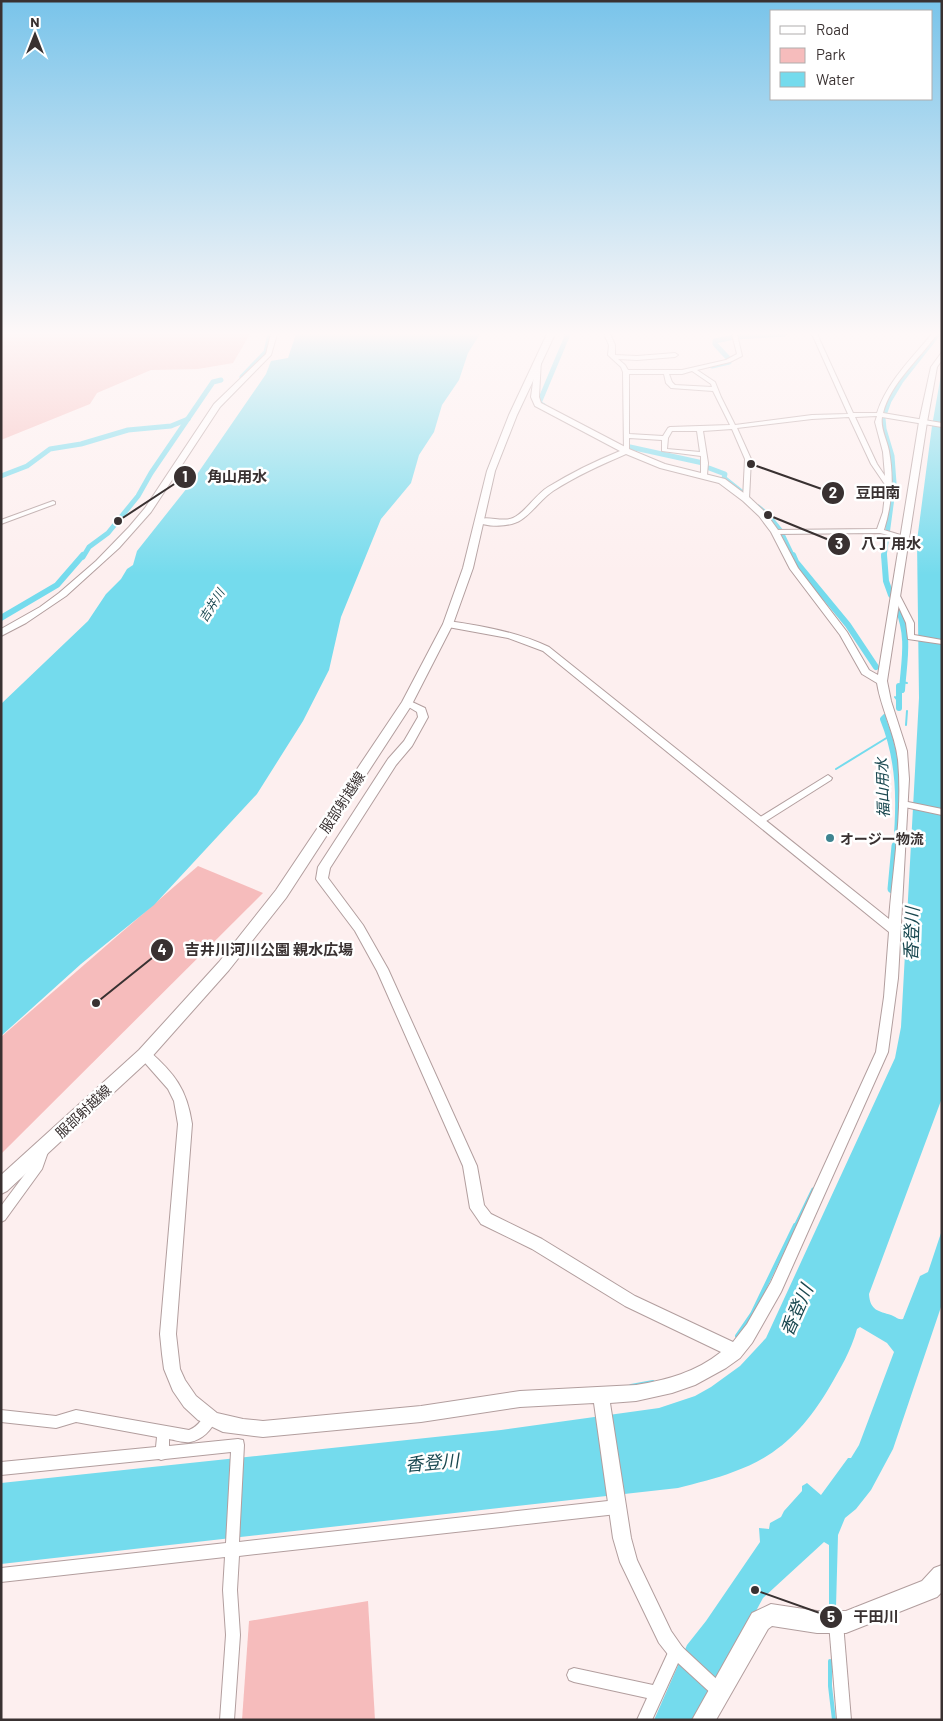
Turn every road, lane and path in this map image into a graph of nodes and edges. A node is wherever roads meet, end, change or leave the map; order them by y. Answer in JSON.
{"nodes":[{"id":1,"x":211,"y":414,"type":"edge"},
{"id":2,"x":513,"y":414,"type":"edge"},
{"id":3,"x":557,"y":414,"type":"edge"},
{"id":4,"x":626,"y":414,"type":"edge"},
{"id":5,"x":728,"y":414,"type":"edge"},
{"id":6,"x":926,"y":414,"type":"edge"},
{"id":7,"x":882,"y":415,"type":"junction"},
{"id":8,"x":851,"y":416,"type":"junction"},
{"id":9,"x":925,"y":422,"type":"junction"},
{"id":10,"x":942,"y":425,"type":"edge"},
{"id":11,"x":735,"y":427,"type":"junction"},
{"id":12,"x":700,"y":429,"type":"junction"},
{"id":13,"x":626,"y":436,"type":"junction"},
{"id":14,"x":665,"y":438,"type":"junction"},
{"id":15,"x":626,"y":451,"type":"junction"},
{"id":16,"x":703,"y":454,"type":"junction"},
{"id":17,"x":704,"y":475,"type":"junction"},
{"id":18,"x":889,"y":486,"type":"junction"},
{"id":19,"x":746,"y":499,"type":"junction"},
{"id":20,"x":53,"y":503,"type":"dead end"},
{"id":21,"x":480,"y":521,"type":"junction"},
{"id":22,"x":1,"y":522,"type":"edge"},
{"id":23,"x":776,"y":532,"type":"junction"},
{"id":24,"x":884,"y":532,"type":"junction"},
{"id":25,"x":904,"y":537,"type":"junction"},
{"id":26,"x":896,"y":594,"type":"junction"},
{"id":27,"x":448,"y":624,"type":"junction"},
{"id":28,"x":1,"y":633,"type":"edge"},
{"id":29,"x":942,"y":642,"type":"edge"},
{"id":30,"x":882,"y":680,"type":"junction"},
{"id":31,"x":407,"y":703,"type":"junction"},
{"id":32,"x":828,"y":778,"type":"dead end"},
{"id":33,"x":906,"y":805,"type":"junction"},
{"id":34,"x":942,"y":812,"type":"edge"},
{"id":35,"x":760,"y":821,"type":"junction"},
{"id":36,"x":894,"y":930,"type":"junction"},
{"id":37,"x":144,"y":1055,"type":"junction"},
{"id":38,"x":44,"y":1147,"type":"junction"},
{"id":39,"x":1,"y":1186,"type":"edge"},
{"id":40,"x":1,"y":1216,"type":"edge"},
{"id":41,"x":735,"y":1352,"type":"junction"},
{"id":42,"x":602,"y":1403,"type":"junction"},
{"id":43,"x":1,"y":1416,"type":"edge"},
{"id":44,"x":210,"y":1419,"type":"junction"},
{"id":45,"x":164,"y":1432,"type":"junction"},
{"id":46,"x":160,"y":1454,"type":"junction"},
{"id":47,"x":1,"y":1469,"type":"edge"},
{"id":48,"x":618,"y":1507,"type":"junction"},
{"id":49,"x":233,"y":1549,"type":"junction"},
{"id":50,"x":1,"y":1575,"type":"edge"},
{"id":51,"x":942,"y":1576,"type":"edge"},
{"id":52,"x":836,"y":1622,"type":"junction"},
{"id":53,"x":676,"y":1651,"type":"junction"},
{"id":54,"x":574,"y":1675,"type":"dead end"},
{"id":55,"x":656,"y":1693,"type":"junction"},
{"id":56,"x":713,"y":1709,"type":"edge"},
{"id":57,"x":228,"y":1720,"type":"edge"},
{"id":58,"x":644,"y":1720,"type":"edge"},
{"id":59,"x":844,"y":1720,"type":"edge"}],
"edges":[{"from":1,"to":28,"type":"street"},
{"from":2,"to":21,"type":"main road","name":"服部射越線"},
{"from":3,"to":15,"type":"street"},
{"from":4,"to":13,"type":"street"},
{"from":5,"to":11,"type":"street"},
{"from":6,"to":9,"type":"street"},
{"from":7,"to":8,"type":"street"},
{"from":7,"to":9,"type":"street"},
{"from":7,"to":18,"type":"street"},
{"from":8,"to":11,"type":"street"},
{"from":8,"to":18,"type":"street"},
{"from":9,"to":10,"type":"street"},
{"from":9,"to":25,"type":"street"},
{"from":11,"to":12,"type":"street"},
{"from":11,"to":19,"type":"street"},
{"from":12,"to":14,"type":"street"},
{"from":12,"to":16,"type":"street"},
{"from":13,"to":14,"type":"street"},
{"from":13,"to":15,"type":"street"},
{"from":14,"to":16,"type":"street"},
{"from":15,"to":17,"type":"street"},
{"from":15,"to":21,"type":"street"},
{"from":16,"to":17,"type":"street"},
{"from":17,"to":19,"type":"street"},
{"from":18,"to":24,"type":"street"},
{"from":19,"to":23,"type":"street"},
{"from":20,"to":22,"type":"street"},
{"from":21,"to":27,"type":"main road","name":"服部射越線"},
{"from":23,"to":24,"type":"street"},
{"from":23,"to":30,"type":"street"},
{"from":24,"to":25,"type":"street"},
{"from":25,"to":26,"type":"street"},
{"from":26,"to":29,"type":"street"},
{"from":26,"to":30,"type":"street"},
{"from":27,"to":31,"type":"main road","name":"服部射越線"},
{"from":27,"to":35,"type":"street"},
{"from":30,"to":33,"type":"street"},
{"from":31,"to":37,"type":"main road","name":"服部射越線"},
{"from":31,"to":41,"type":"street"},
{"from":32,"to":35,"type":"street"},
{"from":33,"to":34,"type":"street"},
{"from":33,"to":36,"type":"street"},
{"from":35,"to":36,"type":"street"},
{"from":36,"to":41,"type":"street"},
{"from":37,"to":38,"type":"main road","name":"服部射越線"},
{"from":37,"to":44,"type":"street"},
{"from":38,"to":39,"type":"main road","name":"服部射越線"},
{"from":38,"to":40,"type":"street"},
{"from":41,"to":42,"type":"street"},
{"from":42,"to":44,"type":"street"},
{"from":42,"to":48,"type":"street"},
{"from":43,"to":45,"type":"street"},
{"from":44,"to":45,"type":"street"},
{"from":45,"to":46,"type":"street"},
{"from":46,"to":47,"type":"street"},
{"from":46,"to":49,"type":"street"},
{"from":48,"to":49,"type":"street"},
{"from":48,"to":53,"type":"street"},
{"from":49,"to":50,"type":"street"},
{"from":49,"to":57,"type":"street"},
{"from":51,"to":52,"type":"main road"},
{"from":52,"to":56,"type":"main road"},
{"from":52,"to":59,"type":"street"},
{"from":53,"to":55,"type":"street"},
{"from":53,"to":56,"type":"street"},
{"from":54,"to":55,"type":"street"},
{"from":55,"to":58,"type":"street"}]}
